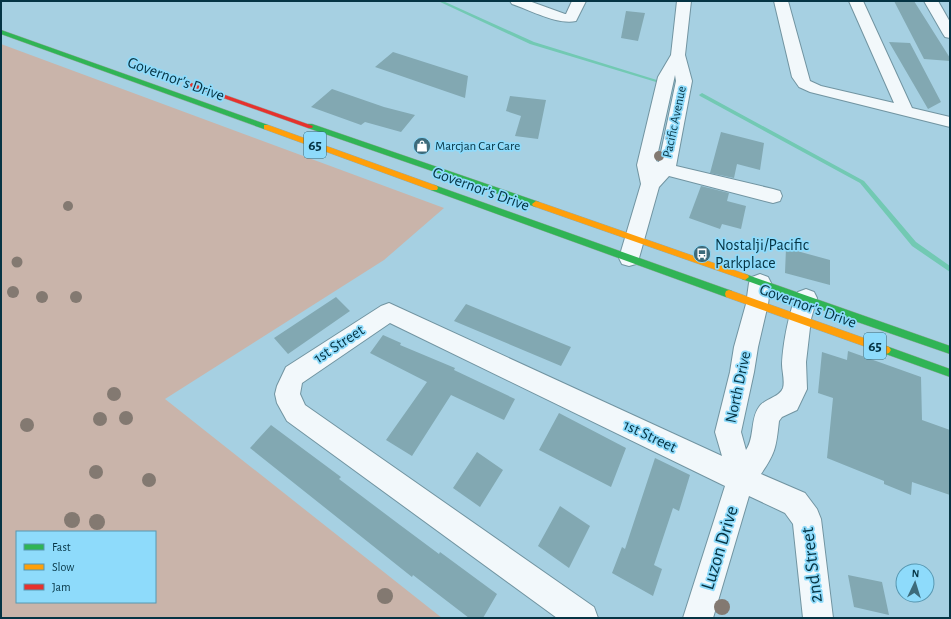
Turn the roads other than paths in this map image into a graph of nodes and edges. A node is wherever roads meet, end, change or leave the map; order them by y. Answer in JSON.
{"nodes":[{"id":1,"x":517,"y":1,"type":"edge"},
{"id":2,"x":579,"y":1,"type":"edge"},
{"id":3,"x":684,"y":1,"type":"edge"},
{"id":4,"x":856,"y":1,"type":"edge"},
{"id":5,"x":931,"y":1,"type":"edge"},
{"id":6,"x":777,"y":2,"type":"edge"},
{"id":7,"x":1,"y":32,"type":"edge"},
{"id":8,"x":950,"y":34,"type":"edge"},
{"id":9,"x":678,"y":55,"type":"junction"},
{"id":10,"x":178,"y":80,"type":"dead end"},
{"id":11,"x":663,"y":91,"type":"junction"},
{"id":12,"x":681,"y":95,"type":"junction"},
{"id":13,"x":905,"y":110,"type":"junction"},
{"id":14,"x":950,"y":122,"type":"edge"},
{"id":15,"x":651,"y":141,"type":"junction"},
{"id":16,"x":670,"y":145,"type":"junction"},
{"id":17,"x":646,"y":165,"type":"junction"},
{"id":18,"x":666,"y":169,"type":"junction"},
{"id":19,"x":650,"y":184,"type":"junction"},
{"id":20,"x":773,"y":196,"type":"dead end"},
{"id":21,"x":632,"y":249,"type":"junction"},
{"id":22,"x":759,"y":294,"type":"junction"},
{"id":23,"x":803,"y":309,"type":"junction"},
{"id":24,"x":950,"y":350,"type":"edge"},
{"id":25,"x":950,"y":373,"type":"edge"},
{"id":26,"x":742,"y":479,"type":"junction"},
{"id":27,"x":583,"y":618,"type":"edge"},
{"id":28,"x":698,"y":618,"type":"edge"},
{"id":29,"x":818,"y":618,"type":"edge"}],
"edges":[{"from":1,"to":2,"type":"street"},
{"from":3,"to":9,"type":"street","name":"Pacific Avenue"},
{"from":4,"to":13,"type":"street"},
{"from":5,"to":8,"type":"street"},
{"from":6,"to":13,"type":"street"},
{"from":7,"to":21,"type":"highway","name":"Governor's Drive","number":"65"},
{"from":9,"to":11,"type":"street","name":"Pacific Avenue"},
{"from":9,"to":12,"type":"street","name":"Pacific Avenue"},
{"from":10,"to":21,"type":"highway","name":"Governor's Drive","number":"65"},
{"from":11,"to":12,"type":"street"},
{"from":11,"to":15,"type":"street","name":"Pacific Avenue"},
{"from":12,"to":16,"type":"street","name":"Pacific Avenue"},
{"from":13,"to":14,"type":"street"},
{"from":15,"to":16,"type":"street"},
{"from":15,"to":17,"type":"street","name":"Pacific Avenue"},
{"from":16,"to":18,"type":"street","name":"Pacific Avenue"},
{"from":17,"to":18,"type":"street"},
{"from":17,"to":19,"type":"street","name":"Pacific Avenue"},
{"from":18,"to":19,"type":"street","name":"Pacific Avenue"},
{"from":18,"to":20,"type":"street"},
{"from":19,"to":21,"type":"street","name":"Pacific Avenue"},
{"from":21,"to":22,"type":"highway","name":"Governor's Drive","number":"65"},
{"from":21,"to":22,"type":"highway","name":"Governor's Drive","number":"65"},
{"from":22,"to":23,"type":"highway","name":"Governor's Drive","number":"65"},
{"from":22,"to":23,"type":"highway","name":"Governor's Drive","number":"65"},
{"from":22,"to":26,"type":"street","name":"North Drive"},
{"from":23,"to":24,"type":"highway","name":"Governor's Drive","number":"65"},
{"from":23,"to":25,"type":"highway","name":"Governor's Drive","number":"65"},
{"from":23,"to":26,"type":"street"},
{"from":26,"to":27,"type":"street","name":"1st Street"},
{"from":26,"to":28,"type":"street","name":"Luzon Drive"},
{"from":26,"to":29,"type":"street","name":"2nd Street"}]}
